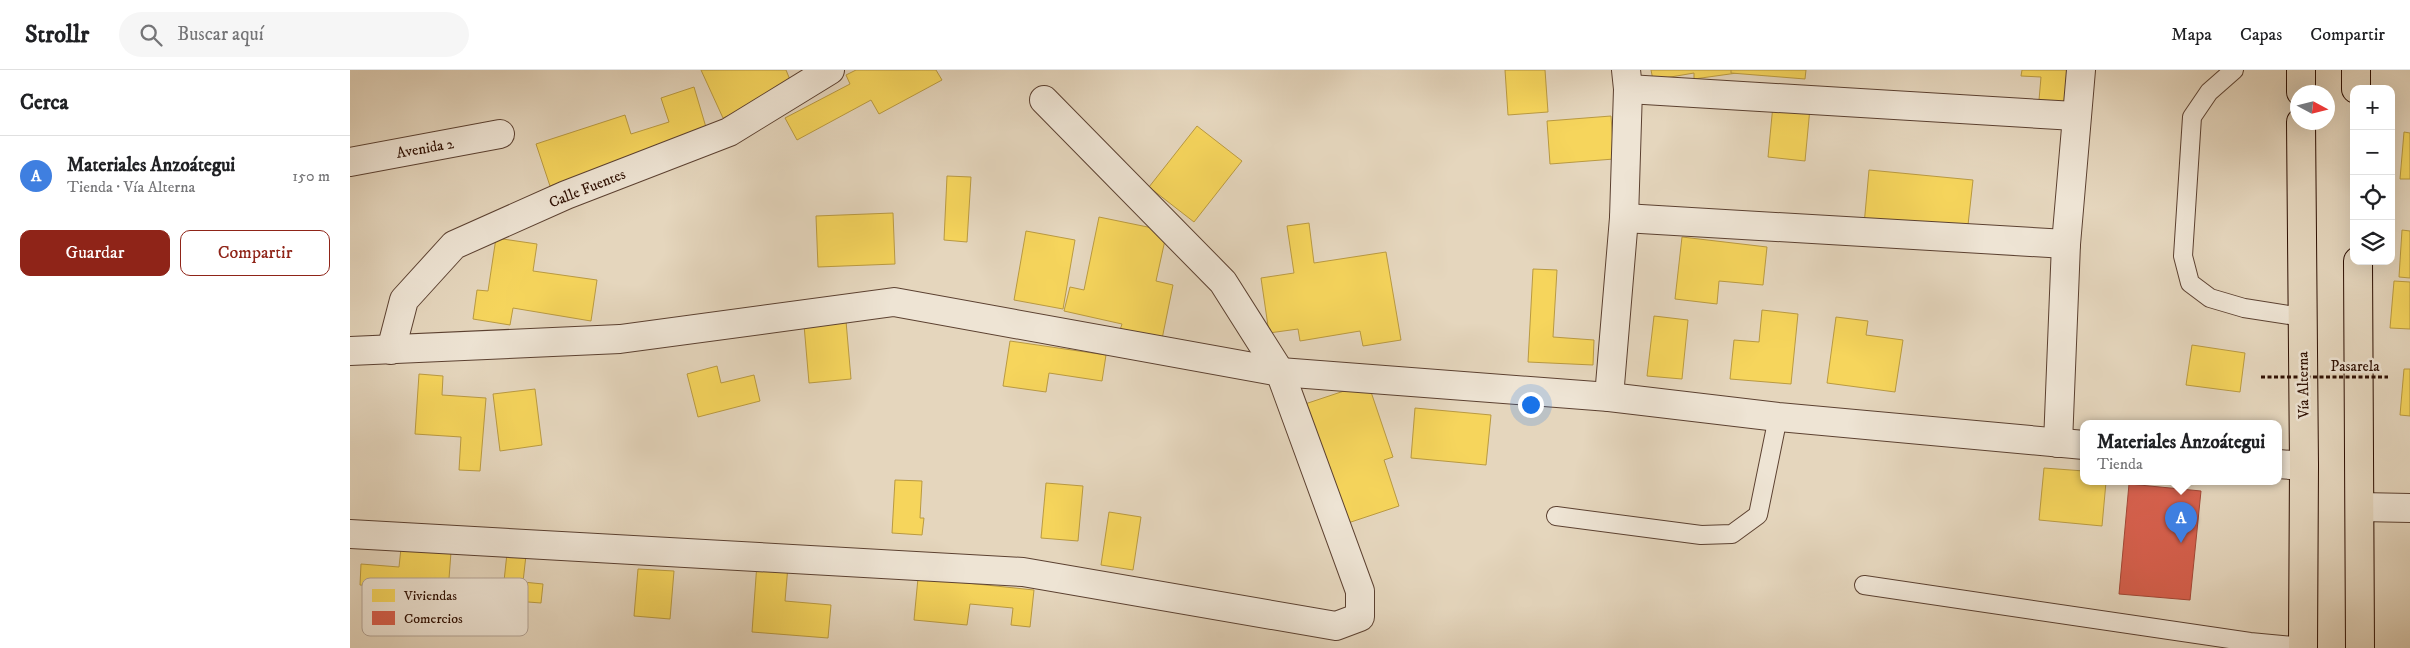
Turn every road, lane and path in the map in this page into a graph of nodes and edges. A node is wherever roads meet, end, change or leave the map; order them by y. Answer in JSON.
{"nodes":[{"id":1,"x":830,"y":70,"type":"edge"},
{"id":2,"x":2080,"y":70,"type":"edge"},
{"id":3,"x":2234,"y":70,"type":"edge"},
{"id":4,"x":2301,"y":70,"type":"edge"},
{"id":5,"x":2356,"y":70,"type":"edge"},
{"id":6,"x":1627,"y":80,"type":"edge"},
{"id":7,"x":2301,"y":85,"type":"edge"},
{"id":8,"x":2356,"y":85,"type":"edge"},
{"id":9,"x":1044,"y":100,"type":"dead end"},
{"id":10,"x":2075,"y":116,"type":"junction"},
{"id":11,"x":2301,"y":130,"type":"edge"},
{"id":12,"x":500,"y":134,"type":"dead end"},
{"id":13,"x":350,"y":162,"type":"edge"},
{"id":14,"x":1624,"y":218,"type":"junction"},
{"id":15,"x":2066,"y":244,"type":"junction"},
{"id":16,"x":2358,"y":265,"type":"edge"},
{"id":17,"x":2302,"y":317,"type":"junction"},
{"id":18,"x":391,"y":350,"type":"junction"},
{"id":19,"x":350,"y":351,"type":"edge"},
{"id":20,"x":1280,"y":372,"type":"junction"},
{"id":21,"x":2261,"y":377,"type":"dead end"},
{"id":22,"x":2388,"y":377,"type":"dead end"},
{"id":23,"x":1609,"y":397,"type":"junction"},
{"id":24,"x":1778,"y":417,"type":"junction"},
{"id":25,"x":2071,"y":444,"type":"edge"},
{"id":26,"x":2291,"y":465,"type":"edge"},
{"id":27,"x":2360,"y":507,"type":"junction"},
{"id":28,"x":2410,"y":508,"type":"edge"},
{"id":29,"x":1556,"y":516,"type":"dead end"},
{"id":30,"x":350,"y":534,"type":"edge"},
{"id":31,"x":1864,"y":585,"type":"dead end"},
{"id":32,"x":2303,"y":647,"type":"edge"},
{"id":33,"x":2360,"y":648,"type":"edge"}],
"edges":[{"from":1,"to":18,"type":"street","name":"Calle Fuentes"},
{"from":2,"to":10,"type":"street"},
{"from":3,"to":17,"type":"lane"},
{"from":4,"to":7,"type":"highway"},
{"from":5,"to":8,"type":"highway"},
{"from":6,"to":10,"type":"street"},
{"from":6,"to":14,"type":"street"},
{"from":9,"to":20,"type":"street"},
{"from":10,"to":15,"type":"street"},
{"from":11,"to":17,"type":"highway","name":"Vía Alterna"},
{"from":12,"to":13,"type":"street","name":"Avenida 2"},
{"from":14,"to":15,"type":"street"},
{"from":14,"to":23,"type":"street"},
{"from":15,"to":25,"type":"street"},
{"from":16,"to":27,"type":"highway"},
{"from":17,"to":26,"type":"highway","name":"Vía Alterna"},
{"from":18,"to":19,"type":"street"},
{"from":18,"to":20,"type":"street"},
{"from":20,"to":23,"type":"street"},
{"from":20,"to":30,"type":"street"},
{"from":21,"to":22,"type":"path","name":"Pasarela","bridge":true},
{"from":23,"to":24,"type":"street"},
{"from":24,"to":25,"type":"street"},
{"from":24,"to":29,"type":"lane"},
{"from":26,"to":32,"type":"highway","name":"Vía Alterna"},
{"from":27,"to":28,"type":"street"},
{"from":27,"to":33,"type":"highway"},
{"from":31,"to":32,"type":"lane"}]}
